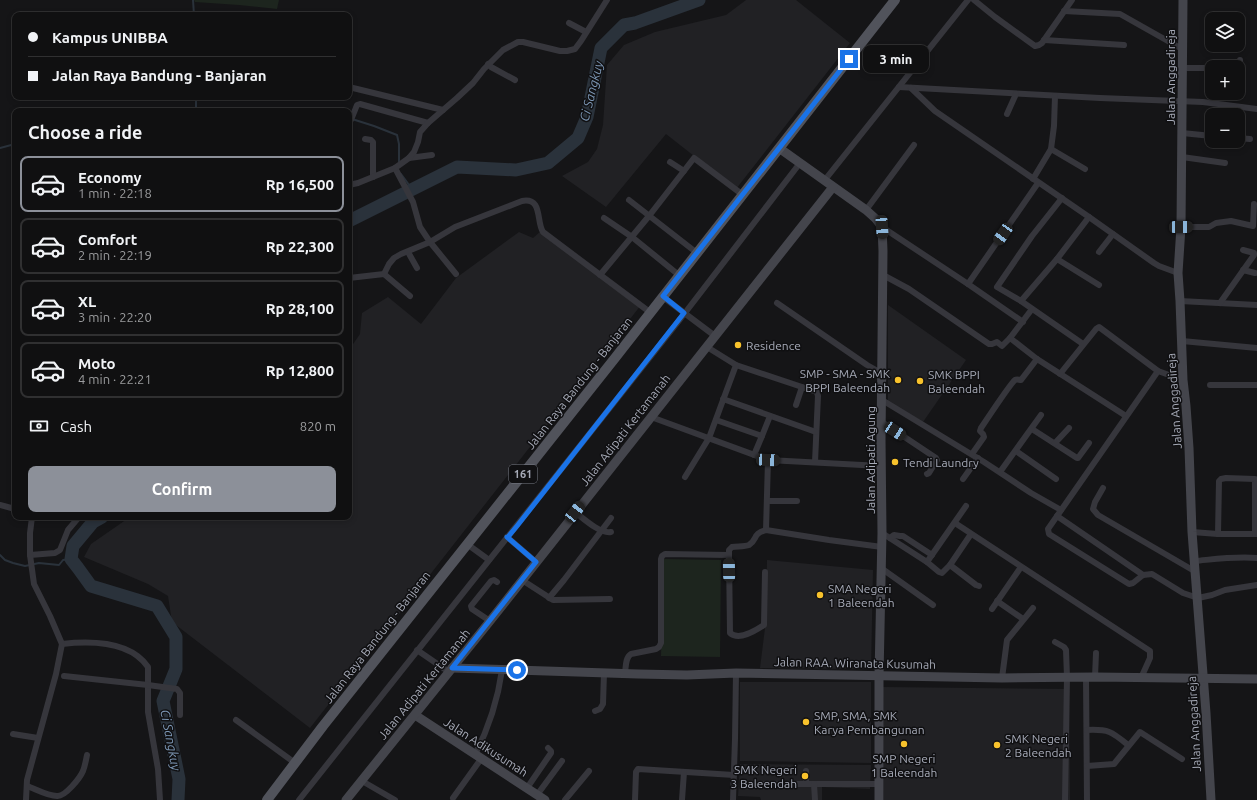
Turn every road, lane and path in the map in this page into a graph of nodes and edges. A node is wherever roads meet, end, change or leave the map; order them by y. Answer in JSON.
{"nodes":[{"id":1,"x":607,"y":0,"type":"edge"},
{"id":2,"x":968,"y":0,"type":"edge"},
{"id":3,"x":974,"y":0,"type":"edge"},
{"id":4,"x":1072,"y":0,"type":"edge"},
{"id":5,"x":1181,"y":0,"type":"edge"},
{"id":6,"x":891,"y":1,"type":"edge"},
{"id":7,"x":1064,"y":11,"type":"junction"},
{"id":8,"x":570,"y":23,"type":"dead end"},
{"id":9,"x":586,"y":32,"type":"junction"},
{"id":10,"x":1044,"y":40,"type":"junction"},
{"id":11,"x":1124,"y":45,"type":"dead end"},
{"id":12,"x":1182,"y":49,"type":"junction"},
{"id":13,"x":488,"y":64,"type":"junction"},
{"id":14,"x":1182,"y":68,"type":"junction"},
{"id":15,"x":1205,"y":68,"type":"edge"},
{"id":16,"x":515,"y":80,"type":"dead end"},
{"id":17,"x":899,"y":87,"type":"junction"},
{"id":18,"x":352,"y":88,"type":"edge"},
{"id":19,"x":911,"y":88,"type":"junction"},
{"id":20,"x":1016,"y":94,"type":"junction"},
{"id":21,"x":1055,"y":96,"type":"junction"},
{"id":22,"x":1183,"y":102,"type":"junction"},
{"id":23,"x":1257,"y":109,"type":"edge"},
{"id":24,"x":443,"y":110,"type":"junction"},
{"id":25,"x":1007,"y":114,"type":"dead end"},
{"id":26,"x":352,"y":118,"type":"edge"},
{"id":27,"x":428,"y":123,"type":"junction"},
{"id":28,"x":1182,"y":133,"type":"junction"},
{"id":29,"x":1205,"y":135,"type":"edge"},
{"id":30,"x":365,"y":139,"type":"dead end"},
{"id":31,"x":1245,"y":139,"type":"edge"},
{"id":32,"x":1250,"y":139,"type":"dead end"},
{"id":33,"x":914,"y":145,"type":"dead end"},
{"id":34,"x":779,"y":148,"type":"junction"},
{"id":35,"x":1051,"y":149,"type":"junction"},
{"id":36,"x":432,"y":155,"type":"dead end"},
{"id":37,"x":1182,"y":157,"type":"junction"},
{"id":38,"x":409,"y":158,"type":"junction"},
{"id":39,"x":670,"y":162,"type":"dead end"},
{"id":40,"x":800,"y":163,"type":"junction"},
{"id":41,"x":1225,"y":163,"type":"dead end"},
{"id":42,"x":1085,"y":169,"type":"dead end"},
{"id":43,"x":396,"y":170,"type":"junction"},
{"id":44,"x":684,"y":171,"type":"junction"},
{"id":45,"x":373,"y":177,"type":"junction"},
{"id":46,"x":824,"y":181,"type":"junction"},
{"id":47,"x":1036,"y":181,"type":"junction"},
{"id":48,"x":352,"y":184,"type":"edge"},
{"id":49,"x":833,"y":187,"type":"junction"},
{"id":50,"x":743,"y":195,"type":"junction"},
{"id":51,"x":1062,"y":198,"type":"junction"},
{"id":52,"x":629,"y":200,"type":"dead end"},
{"id":53,"x":1254,"y":204,"type":"dead end"},
{"id":54,"x":866,"y":210,"type":"junction"},
{"id":55,"x":649,"y":216,"type":"junction"},
{"id":56,"x":1089,"y":216,"type":"junction"},
{"id":57,"x":604,"y":218,"type":"dead end"},
{"id":58,"x":882,"y":227,"type":"junction"},
{"id":59,"x":1181,"y":227,"type":"junction"},
{"id":60,"x":1113,"y":234,"type":"junction"},
{"id":61,"x":632,"y":237,"type":"junction"},
{"id":62,"x":430,"y":242,"type":"junction"},
{"id":63,"x":1243,"y":250,"type":"dead end"},
{"id":64,"x":408,"y":252,"type":"junction"},
{"id":65,"x":1099,"y":252,"type":"dead end"},
{"id":66,"x":697,"y":253,"type":"junction"},
{"id":67,"x":1058,"y":259,"type":"junction"},
{"id":68,"x":417,"y":268,"type":"dead end"},
{"id":69,"x":1244,"y":270,"type":"junction"},
{"id":70,"x":1174,"y":272,"type":"junction"},
{"id":71,"x":1255,"y":273,"type":"dead end"},
{"id":72,"x":384,"y":274,"type":"junction"},
{"id":73,"x":456,"y":274,"type":"dead end"},
{"id":74,"x":600,"y":275,"type":"junction"},
{"id":75,"x":883,"y":275,"type":"junction"},
{"id":76,"x":680,"y":276,"type":"junction"},
{"id":77,"x":352,"y":278,"type":"edge"},
{"id":78,"x":968,"y":284,"type":"junction"},
{"id":79,"x":1099,"y":285,"type":"dead end"},
{"id":80,"x":410,"y":296,"type":"dead end"},
{"id":81,"x":663,"y":296,"type":"junction"},
{"id":82,"x":1021,"y":301,"type":"junction"},
{"id":83,"x":1180,"y":301,"type":"junction"},
{"id":84,"x":777,"y":303,"type":"dead end"},
{"id":85,"x":1220,"y":303,"type":"junction"},
{"id":86,"x":1257,"y":305,"type":"edge"},
{"id":87,"x":1032,"y":309,"type":"junction"},
{"id":88,"x":651,"y":313,"type":"junction"},
{"id":89,"x":684,"y":313,"type":"junction"},
{"id":90,"x":1023,"y":322,"type":"junction"},
{"id":91,"x":715,"y":336,"type":"junction"},
{"id":92,"x":1010,"y":338,"type":"junction"},
{"id":93,"x":1182,"y":342,"type":"junction"},
{"id":94,"x":1084,"y":344,"type":"junction"},
{"id":95,"x":706,"y":347,"type":"junction"},
{"id":96,"x":1257,"y":348,"type":"edge"},
{"id":97,"x":1037,"y":359,"type":"junction"},
{"id":98,"x":736,"y":365,"type":"junction"},
{"id":99,"x":1158,"y":370,"type":"junction"},
{"id":100,"x":883,"y":374,"type":"junction"},
{"id":101,"x":1060,"y":374,"type":"junction"},
{"id":102,"x":1183,"y":380,"type":"junction"},
{"id":103,"x":1210,"y":385,"type":"dead end"},
{"id":104,"x":1257,"y":386,"type":"edge"},
{"id":105,"x":802,"y":387,"type":"junction"},
{"id":106,"x":723,"y":400,"type":"junction"},
{"id":107,"x":882,"y":400,"type":"junction"},
{"id":108,"x":796,"y":405,"type":"dead end"},
{"id":109,"x":1041,"y":415,"type":"dead end"},
{"id":110,"x":770,"y":416,"type":"junction"},
{"id":111,"x":1126,"y":416,"type":"junction"},
{"id":112,"x":651,"y":417,"type":"junction"},
{"id":113,"x":716,"y":420,"type":"junction"},
{"id":114,"x":882,"y":422,"type":"junction"},
{"id":115,"x":1068,"y":428,"type":"dead end"},
{"id":116,"x":1032,"y":429,"type":"junction"},
{"id":117,"x":816,"y":432,"type":"junction"},
{"id":118,"x":762,"y":436,"type":"junction"},
{"id":119,"x":709,"y":438,"type":"junction"},
{"id":120,"x":1055,"y":443,"type":"junction"},
{"id":121,"x":1089,"y":443,"type":"dead end"},
{"id":122,"x":1016,"y":451,"type":"junction"},
{"id":123,"x":754,"y":455,"type":"junction"},
{"id":124,"x":975,"y":456,"type":"junction"},
{"id":125,"x":768,"y":460,"type":"junction"},
{"id":126,"x":815,"y":462,"type":"junction"},
{"id":127,"x":882,"y":466,"type":"junction"},
{"id":128,"x":1000,"y":472,"type":"junction"},
{"id":129,"x":927,"y":474,"type":"dead end"},
{"id":130,"x":685,"y":477,"type":"dead end"},
{"id":131,"x":963,"y":479,"type":"dead end"},
{"id":132,"x":1056,"y":479,"type":"dead end"},
{"id":133,"x":1256,"y":479,"type":"edge"},
{"id":134,"x":1103,"y":488,"type":"dead end"},
{"id":135,"x":767,"y":501,"type":"junction"},
{"id":136,"x":797,"y":501,"type":"dead end"},
{"id":137,"x":0,"y":505,"type":"edge"},
{"id":138,"x":966,"y":506,"type":"dead end"},
{"id":139,"x":12,"y":508,"type":"edge"},
{"id":140,"x":575,"y":512,"type":"junction"},
{"id":141,"x":1060,"y":513,"type":"junction"},
{"id":142,"x":611,"y":518,"type":"dead end"},
{"id":143,"x":32,"y":520,"type":"edge"},
{"id":144,"x":76,"y":520,"type":"edge"},
{"id":145,"x":955,"y":523,"type":"junction"},
{"id":146,"x":766,"y":530,"type":"junction"},
{"id":147,"x":601,"y":531,"type":"junction"},
{"id":148,"x":611,"y":532,"type":"dead end"},
{"id":149,"x":1192,"y":532,"type":"junction"},
{"id":150,"x":882,"y":533,"type":"junction"},
{"id":151,"x":971,"y":534,"type":"junction"},
{"id":152,"x":1218,"y":534,"type":"junction"},
{"id":153,"x":1256,"y":534,"type":"edge"},
{"id":154,"x":508,"y":537,"type":"junction"},
{"id":155,"x":890,"y":538,"type":"junction"},
{"id":156,"x":467,"y":544,"type":"junction"},
{"id":157,"x":882,"y":546,"type":"junction"},
{"id":158,"x":729,"y":555,"type":"junction"},
{"id":159,"x":932,"y":555,"type":"junction"},
{"id":160,"x":1257,"y":558,"type":"edge"},
{"id":161,"x":489,"y":560,"type":"junction"},
{"id":162,"x":30,"y":561,"type":"junction"},
{"id":163,"x":1195,"y":561,"type":"junction"},
{"id":164,"x":536,"y":562,"type":"junction"},
{"id":165,"x":927,"y":562,"type":"junction"},
{"id":166,"x":950,"y":565,"type":"junction"},
{"id":167,"x":1021,"y":567,"type":"junction"},
{"id":168,"x":881,"y":568,"type":"junction"},
{"id":169,"x":765,"y":572,"type":"dead end"},
{"id":170,"x":1196,"y":572,"type":"junction"},
{"id":171,"x":1145,"y":574,"type":"junction"},
{"id":172,"x":522,"y":580,"type":"junction"},
{"id":173,"x":496,"y":582,"type":"dead end"},
{"id":174,"x":1257,"y":585,"type":"edge"},
{"id":175,"x":979,"y":586,"type":"dead end"},
{"id":176,"x":549,"y":598,"type":"junction"},
{"id":177,"x":1198,"y":598,"type":"junction"},
{"id":178,"x":610,"y":599,"type":"dead end"},
{"id":179,"x":997,"y":601,"type":"junction"},
{"id":180,"x":933,"y":605,"type":"dead end"},
{"id":181,"x":1033,"y":608,"type":"dead end"},
{"id":182,"x":992,"y":609,"type":"dead end"},
{"id":183,"x":1023,"y":619,"type":"junction"},
{"id":184,"x":490,"y":621,"type":"junction"},
{"id":185,"x":1055,"y":642,"type":"dead end"},
{"id":186,"x":62,"y":644,"type":"junction"},
{"id":187,"x":418,"y":650,"type":"junction"},
{"id":188,"x":1096,"y":653,"type":"dead end"},
{"id":189,"x":450,"y":670,"type":"junction"},
{"id":190,"x":502,"y":670,"type":"junction"},
{"id":191,"x":604,"y":673,"type":"junction"},
{"id":192,"x":625,"y":673,"type":"junction"},
{"id":193,"x":736,"y":673,"type":"junction"},
{"id":194,"x":64,"y":676,"type":"dead end"},
{"id":195,"x":879,"y":676,"type":"junction"},
{"id":196,"x":1068,"y":677,"type":"junction"},
{"id":197,"x":1002,"y":678,"type":"junction"},
{"id":198,"x":1090,"y":678,"type":"junction"},
{"id":199,"x":1141,"y":678,"type":"junction"},
{"id":200,"x":1257,"y":679,"type":"edge"},
{"id":201,"x":1204,"y":680,"type":"junction"},
{"id":202,"x":148,"y":685,"type":"junction"},
{"id":203,"x":595,"y":711,"type":"dead end"},
{"id":204,"x":180,"y":715,"type":"dead end"},
{"id":205,"x":414,"y":715,"type":"junction"},
{"id":206,"x":236,"y":720,"type":"dead end"},
{"id":207,"x":1087,"y":730,"type":"junction"},
{"id":208,"x":13,"y":734,"type":"dead end"},
{"id":209,"x":38,"y":738,"type":"junction"},
{"id":210,"x":1128,"y":745,"type":"junction"},
{"id":211,"x":548,"y":748,"type":"dead end"},
{"id":212,"x":87,"y":755,"type":"dead end"},
{"id":213,"x":478,"y":757,"type":"junction"},
{"id":214,"x":1182,"y":759,"type":"dead end"},
{"id":215,"x":562,"y":761,"type":"dead end"},
{"id":216,"x":296,"y":763,"type":"junction"},
{"id":217,"x":1087,"y":766,"type":"junction"},
{"id":218,"x":589,"y":770,"type":"dead end"},
{"id":219,"x":806,"y":771,"type":"dead end"},
{"id":220,"x":684,"y":772,"type":"junction"},
{"id":221,"x":734,"y":775,"type":"junction"},
{"id":222,"x":362,"y":781,"type":"junction"},
{"id":223,"x":764,"y":784,"type":"dead end"},
{"id":224,"x":806,"y":784,"type":"junction"},
{"id":225,"x":814,"y":784,"type":"junction"},
{"id":226,"x":879,"y":784,"type":"junction"},
{"id":227,"x":27,"y":786,"type":"junction"},
{"id":228,"x":527,"y":788,"type":"junction"},
{"id":229,"x":541,"y":797,"type":"edge"},
{"id":230,"x":454,"y":798,"type":"dead end"},
{"id":231,"x":26,"y":800,"type":"edge"},
{"id":232,"x":160,"y":800,"type":"edge"},
{"id":233,"x":267,"y":800,"type":"edge"},
{"id":234,"x":299,"y":800,"type":"edge"},
{"id":235,"x":346,"y":800,"type":"edge"},
{"id":236,"x":395,"y":800,"type":"edge"},
{"id":237,"x":565,"y":800,"type":"edge"},
{"id":238,"x":635,"y":800,"type":"edge"},
{"id":239,"x":682,"y":800,"type":"edge"},
{"id":240,"x":732,"y":800,"type":"edge"},
{"id":241,"x":815,"y":800,"type":"edge"},
{"id":242,"x":879,"y":800,"type":"edge"},
{"id":243,"x":1066,"y":800,"type":"edge"},
{"id":244,"x":1087,"y":800,"type":"edge"},
{"id":245,"x":1211,"y":800,"type":"edge"}],
"edges":[{"from":1,"to":9,"type":"street"},
{"from":2,"to":17,"type":"street"},
{"from":3,"to":10,"type":"street"},
{"from":4,"to":7,"type":"street"},
{"from":5,"to":12,"type":"main road","name":"Jalan Anggadireja"},
{"from":6,"to":34,"type":"main road","name":"Jalan Raya Bandung - Banjaran","number":"161"},
{"from":7,"to":10,"type":"street"},
{"from":7,"to":12,"type":"street"},
{"from":8,"to":9,"type":"street"},
{"from":9,"to":13,"type":"street"},
{"from":10,"to":11,"type":"street"},
{"from":12,"to":14,"type":"main road","name":"Jalan Anggadireja"},
{"from":13,"to":16,"type":"street"},
{"from":13,"to":24,"type":"street"},
{"from":14,"to":15,"type":"street"},
{"from":14,"to":22,"type":"main road","name":"Jalan Anggadireja"},
{"from":17,"to":19,"type":"street"},
{"from":17,"to":46,"type":"street"},
{"from":18,"to":24,"type":"street"},
{"from":19,"to":20,"type":"street"},
{"from":19,"to":47,"type":"street"},
{"from":20,"to":21,"type":"street"},
{"from":20,"to":25,"type":"street"},
{"from":21,"to":22,"type":"street"},
{"from":21,"to":35,"type":"street"},
{"from":22,"to":23,"type":"street"},
{"from":22,"to":28,"type":"main road","name":"Jalan Anggadireja"},
{"from":24,"to":27,"type":"street"},
{"from":26,"to":27,"type":"street"},
{"from":27,"to":38,"type":"street"},
{"from":28,"to":29,"type":"street"},
{"from":28,"to":37,"type":"main road","name":"Jalan Anggadireja"},
{"from":30,"to":45,"type":"street"},
{"from":31,"to":32,"type":"street"},
{"from":33,"to":54,"type":"street"},
{"from":34,"to":40,"type":"main road"},
{"from":34,"to":50,"type":"main road","name":"Jalan Raya Bandung - Banjaran","number":"161"},
{"from":35,"to":42,"type":"street"},
{"from":35,"to":47,"type":"street"},
{"from":36,"to":38,"type":"street"},
{"from":37,"to":41,"type":"street"},
{"from":37,"to":59,"type":"main road","name":"Jalan Anggadireja"},
{"from":38,"to":43,"type":"street"},
{"from":39,"to":44,"type":"street"},
{"from":40,"to":46,"type":"main road"},
{"from":40,"to":89,"type":"street"},
{"from":43,"to":45,"type":"street"},
{"from":43,"to":62,"type":"street"},
{"from":44,"to":50,"type":"street"},
{"from":44,"to":55,"type":"street"},
{"from":45,"to":48,"type":"street"},
{"from":46,"to":49,"type":"main road"},
{"from":47,"to":51,"type":"street"},
{"from":47,"to":78,"type":"street"},
{"from":49,"to":54,"type":"main road"},
{"from":49,"to":91,"type":"main road","name":"Jalan Adipati Kertamanah"},
{"from":50,"to":66,"type":"main road","name":"Jalan Raya Bandung - Banjaran","number":"161"},
{"from":51,"to":56,"type":"street"},
{"from":51,"to":82,"type":"street"},
{"from":52,"to":55,"type":"street"},
{"from":53,"to":59,"type":"street"},
{"from":54,"to":58,"type":"main road"},
{"from":55,"to":61,"type":"street"},
{"from":55,"to":66,"type":"street"},
{"from":56,"to":60,"type":"street"},
{"from":56,"to":67,"type":"street"},
{"from":57,"to":61,"type":"street"},
{"from":58,"to":75,"type":"main road","name":"Jalan Adipati Agung"},
{"from":58,"to":78,"type":"street"},
{"from":59,"to":70,"type":"main road","name":"Jalan Anggadireja"},
{"from":60,"to":65,"type":"street"},
{"from":60,"to":70,"type":"street"},
{"from":61,"to":74,"type":"street"},
{"from":61,"to":76,"type":"street"},
{"from":62,"to":64,"type":"street"},
{"from":62,"to":73,"type":"street"},
{"from":62,"to":74,"type":"street"},
{"from":63,"to":69,"type":"street"},
{"from":64,"to":68,"type":"street"},
{"from":64,"to":72,"type":"street"},
{"from":66,"to":76,"type":"main road","name":"Jalan Raya Bandung - Banjaran","number":"161"},
{"from":67,"to":79,"type":"street"},
{"from":67,"to":82,"type":"street"},
{"from":69,"to":71,"type":"street"},
{"from":69,"to":85,"type":"street"},
{"from":70,"to":83,"type":"main road","name":"Jalan Anggadireja"},
{"from":72,"to":77,"type":"street"},
{"from":72,"to":80,"type":"street"},
{"from":74,"to":88,"type":"street"},
{"from":75,"to":92,"type":"street"},
{"from":75,"to":100,"type":"main road","name":"Jalan Adipati Agung"},
{"from":76,"to":81,"type":"main road","name":"Jalan Raya Bandung - Banjaran","number":"161"},
{"from":78,"to":90,"type":"street"},
{"from":81,"to":88,"type":"main road","name":"Jalan Raya Bandung - Banjaran","number":"161"},
{"from":81,"to":89,"type":"street"},
{"from":82,"to":87,"type":"street"},
{"from":83,"to":85,"type":"street"},
{"from":83,"to":93,"type":"main road","name":"Jalan Anggadireja"},
{"from":84,"to":100,"type":"street"},
{"from":85,"to":86,"type":"street"},
{"from":87,"to":90,"type":"street"},
{"from":87,"to":94,"type":"street"},
{"from":88,"to":156,"type":"main road","name":"Jalan Raya Bandung - Banjaran","number":"161"},
{"from":89,"to":91,"type":"street"},
{"from":89,"to":154,"type":"street"},
{"from":90,"to":92,"type":"street"},
{"from":91,"to":95,"type":"main road","name":"Jalan Adipati Kertamanah"},
{"from":92,"to":97,"type":"street"},
{"from":93,"to":96,"type":"street"},
{"from":93,"to":102,"type":"main road","name":"Jalan Anggadireja"},
{"from":94,"to":99,"type":"street"},
{"from":94,"to":101,"type":"street"},
{"from":95,"to":98,"type":"street"},
{"from":95,"to":112,"type":"main road","name":"Jalan Adipati Kertamanah"},
{"from":97,"to":101,"type":"street"},
{"from":97,"to":124,"type":"street"},
{"from":98,"to":105,"type":"street"},
{"from":98,"to":106,"type":"street"},
{"from":99,"to":102,"type":"street"},
{"from":99,"to":111,"type":"street"},
{"from":100,"to":107,"type":"main road","name":"Jalan Adipati Agung"},
{"from":101,"to":111,"type":"street"},
{"from":102,"to":149,"type":"main road","name":"Jalan Anggadireja"},
{"from":103,"to":104,"type":"street"},
{"from":105,"to":108,"type":"street"},
{"from":105,"to":117,"type":"street"},
{"from":106,"to":110,"type":"street"},
{"from":106,"to":113,"type":"street"},
{"from":107,"to":114,"type":"main road","name":"Jalan Adipati Agung"},
{"from":107,"to":124,"type":"street"},
{"from":109,"to":116,"type":"street"},
{"from":110,"to":117,"type":"street"},
{"from":110,"to":118,"type":"street"},
{"from":111,"to":141,"type":"street"},
{"from":112,"to":119,"type":"street"},
{"from":112,"to":140,"type":"main road","name":"Jalan Adipati Kertamanah"},
{"from":113,"to":118,"type":"street"},
{"from":113,"to":119,"type":"street"},
{"from":114,"to":127,"type":"main road","name":"Jalan Adipati Agung"},
{"from":114,"to":129,"type":"street"},
{"from":115,"to":120,"type":"street"},
{"from":116,"to":120,"type":"street"},
{"from":116,"to":122,"type":"street"},
{"from":117,"to":126,"type":"street"},
{"from":118,"to":123,"type":"street"},
{"from":119,"to":123,"type":"street"},
{"from":119,"to":130,"type":"street"},
{"from":120,"to":121,"type":"street"},
{"from":122,"to":128,"type":"street"},
{"from":122,"to":132,"type":"street"},
{"from":123,"to":125,"type":"street"},
{"from":124,"to":128,"type":"street"},
{"from":124,"to":131,"type":"street"},
{"from":125,"to":126,"type":"street"},
{"from":125,"to":135,"type":"street"},
{"from":126,"to":127,"type":"street"},
{"from":127,"to":150,"type":"main road","name":"Jalan Adipati Agung"},
{"from":128,"to":141,"type":"street"},
{"from":133,"to":152,"type":"street"},
{"from":133,"to":153,"type":"street"},
{"from":134,"to":170,"type":"street"},
{"from":135,"to":136,"type":"street"},
{"from":135,"to":146,"type":"street"},
{"from":137,"to":139,"type":"street"},
{"from":138,"to":145,"type":"street"},
{"from":140,"to":147,"type":"street"},
{"from":140,"to":164,"type":"main road","name":"Jalan Adipati Kertamanah"},
{"from":141,"to":171,"type":"street"},
{"from":141,"to":171,"type":"street"},
{"from":142,"to":147,"type":"street"},
{"from":143,"to":162,"type":"street"},
{"from":144,"to":162,"type":"street"},
{"from":145,"to":151,"type":"street"},
{"from":145,"to":159,"type":"street"},
{"from":146,"to":157,"type":"street"},
{"from":146,"to":158,"type":"street"},
{"from":147,"to":148,"type":"street"},
{"from":147,"to":176,"type":"street"},
{"from":149,"to":152,"type":"street"},
{"from":149,"to":163,"type":"main road","name":"Jalan Anggadireja"},
{"from":150,"to":155,"type":"street"},
{"from":150,"to":157,"type":"main road","name":"Jalan Adipati Agung"},
{"from":151,"to":166,"type":"street"},
{"from":151,"to":167,"type":"street"},
{"from":152,"to":153,"type":"street"},
{"from":154,"to":161,"type":"street"},
{"from":154,"to":164,"type":"street"},
{"from":155,"to":159,"type":"street"},
{"from":155,"to":165,"type":"street"},
{"from":156,"to":161,"type":"street"},
{"from":156,"to":216,"type":"main road","name":"Jalan Raya Bandung - Banjaran","number":"161"},
{"from":157,"to":168,"type":"main road","name":"Jalan Adipati Agung"},
{"from":158,"to":169,"type":"street"},
{"from":158,"to":192,"type":"street"},
{"from":159,"to":165,"type":"street"},
{"from":160,"to":163,"type":"street"},
{"from":161,"to":187,"type":"street"},
{"from":162,"to":186,"type":"street"},
{"from":163,"to":170,"type":"main road","name":"Jalan Anggadireja"},
{"from":164,"to":172,"type":"main road","name":"Jalan Adipati Kertamanah"},
{"from":165,"to":166,"type":"street"},
{"from":166,"to":175,"type":"street"},
{"from":167,"to":179,"type":"street"},
{"from":167,"to":199,"type":"street"},
{"from":168,"to":180,"type":"street"},
{"from":168,"to":195,"type":"main road","name":"Jalan Adipati Agung"},
{"from":170,"to":177,"type":"main road","name":"Jalan Anggadireja"},
{"from":171,"to":177,"type":"street"},
{"from":172,"to":176,"type":"street"},
{"from":172,"to":184,"type":"main road","name":"Jalan Adipati Kertamanah"},
{"from":173,"to":184,"type":"street"},
{"from":174,"to":177,"type":"street"},
{"from":176,"to":178,"type":"street"},
{"from":177,"to":201,"type":"main road","name":"Jalan Anggadireja"},
{"from":179,"to":182,"type":"street"},
{"from":179,"to":183,"type":"street"},
{"from":181,"to":183,"type":"street"},
{"from":183,"to":197,"type":"street"},
{"from":184,"to":189,"type":"main road","name":"Jalan Adipati Kertamanah"},
{"from":185,"to":196,"type":"street"},
{"from":186,"to":202,"type":"street"},
{"from":186,"to":209,"type":"street"},
{"from":187,"to":189,"type":"street"},
{"from":187,"to":234,"type":"street"},
{"from":188,"to":198,"type":"street"},
{"from":189,"to":190,"type":"main road","name":"Jalan RAA. Wiranata Kusumah"},
{"from":189,"to":205,"type":"main road","name":"Jalan Adipati Kertamanah"},
{"from":190,"to":191,"type":"main road","name":"Jalan RAA. Wiranata Kusumah"},
{"from":190,"to":213,"type":"street"},
{"from":191,"to":192,"type":"main road","name":"Jalan RAA. Wiranata Kusumah"},
{"from":191,"to":203,"type":"street"},
{"from":192,"to":193,"type":"main road","name":"Jalan RAA. Wiranata Kusumah"},
{"from":193,"to":195,"type":"main road","name":"Jalan RAA. Wiranata Kusumah"},
{"from":193,"to":221,"type":"street"},
{"from":194,"to":202,"type":"street"},
{"from":195,"to":197,"type":"main road","name":"Jalan RAA. Wiranata Kusumah"},
{"from":195,"to":226,"type":"main road","name":"Jalan Adipati Agung"},
{"from":196,"to":197,"type":"main road","name":"Jalan RAA. Wiranata Kusumah"},
{"from":196,"to":198,"type":"main road","name":"Jalan RAA. Wiranata Kusumah"},
{"from":196,"to":243,"type":"street"},
{"from":198,"to":199,"type":"main road","name":"Jalan RAA. Wiranata Kusumah"},
{"from":198,"to":207,"type":"street"},
{"from":199,"to":201,"type":"main road","name":"Jalan RAA. Wiranata Kusumah"},
{"from":200,"to":201,"type":"main road","name":"Jalan RAA. Wiranata Kusumah"},
{"from":201,"to":245,"type":"main road","name":"Jalan Anggadireja"},
{"from":202,"to":204,"type":"street"},
{"from":202,"to":232,"type":"street"},
{"from":205,"to":213,"type":"main road","name":"Jalan Adikusumah"},
{"from":205,"to":222,"type":"main road","name":"Jalan Adipati Kertamanah"},
{"from":206,"to":216,"type":"street"},
{"from":207,"to":210,"type":"street"},
{"from":207,"to":217,"type":"street"},
{"from":208,"to":209,"type":"street"},
{"from":209,"to":227,"type":"street"},
{"from":210,"to":214,"type":"street"},
{"from":210,"to":217,"type":"street"},
{"from":211,"to":228,"type":"street"},
{"from":212,"to":227,"type":"street"},
{"from":213,"to":228,"type":"main road","name":"Jalan Adikusumah"},
{"from":213,"to":230,"type":"street"},
{"from":215,"to":229,"type":"street"},
{"from":216,"to":233,"type":"main road","name":"Jalan Raya Bandung - Banjaran","number":"161"},
{"from":217,"to":244,"type":"street"},
{"from":218,"to":237,"type":"street"},
{"from":219,"to":224,"type":"street"},
{"from":220,"to":221,"type":"street"},
{"from":220,"to":238,"type":"street"},
{"from":220,"to":239,"type":"street"},
{"from":221,"to":240,"type":"street"},
{"from":222,"to":235,"type":"main road","name":"Jalan Adipati Kertamanah"},
{"from":222,"to":236,"type":"street"},
{"from":223,"to":224,"type":"street"},
{"from":224,"to":225,"type":"street"},
{"from":225,"to":226,"type":"street"},
{"from":225,"to":241,"type":"street"},
{"from":226,"to":242,"type":"main road","name":"Jalan Adipati Agung"},
{"from":227,"to":231,"type":"street"},
{"from":228,"to":229,"type":"main road","name":"Jalan Adikusumah"}]}
